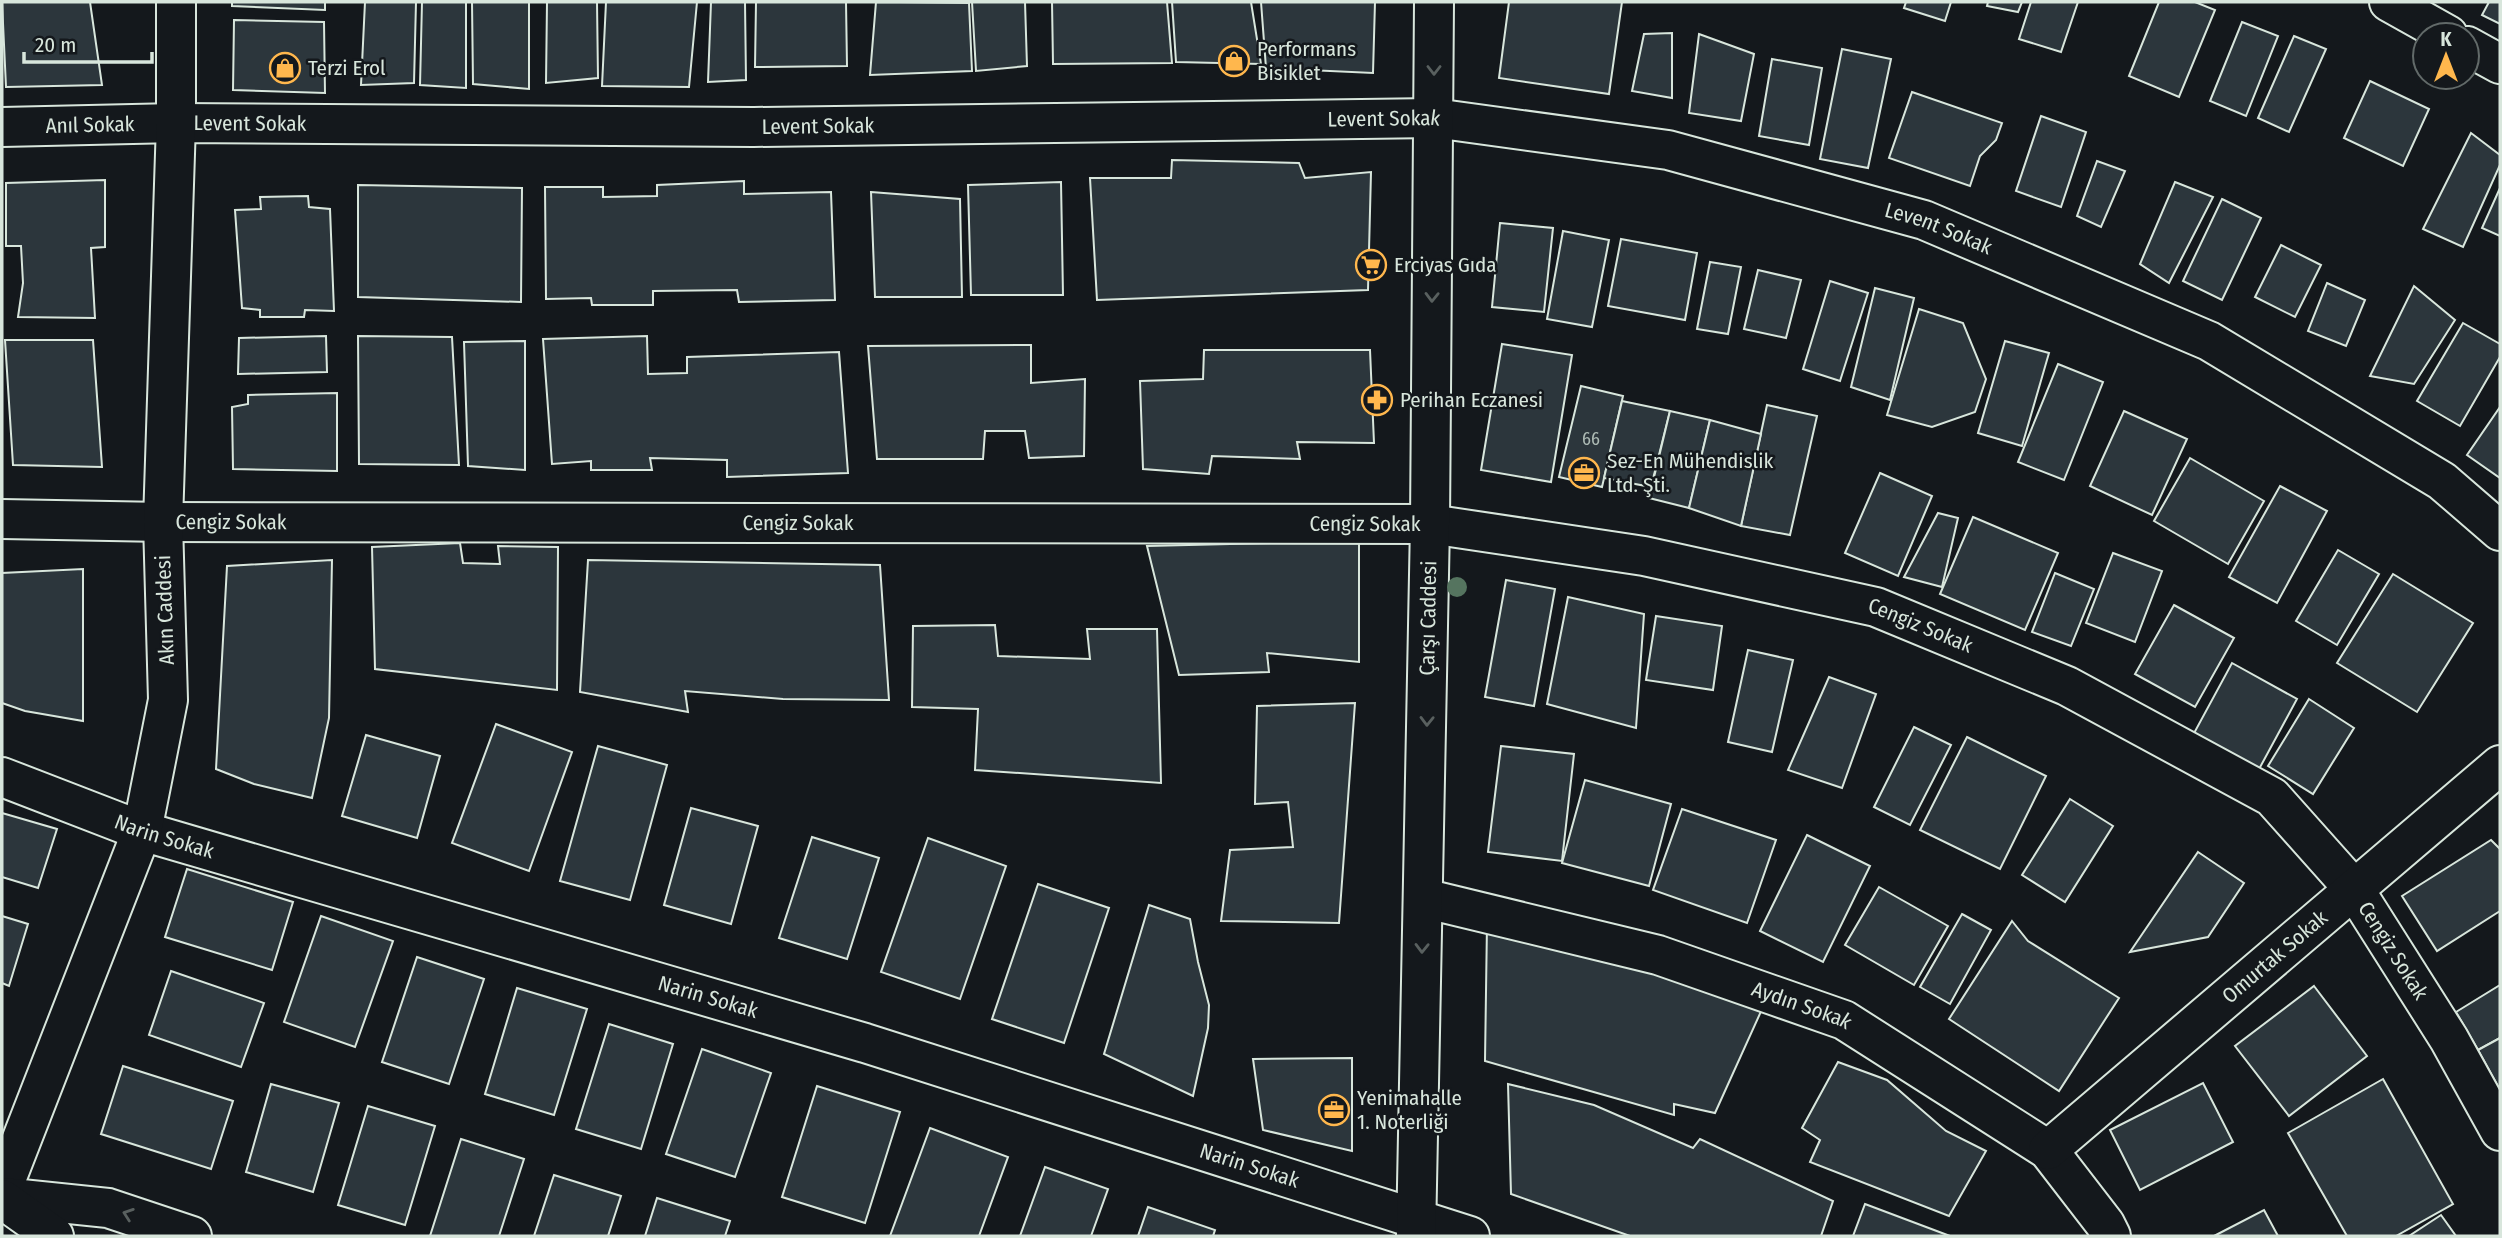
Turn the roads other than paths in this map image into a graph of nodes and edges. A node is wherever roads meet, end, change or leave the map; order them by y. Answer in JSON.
{"nodes":[{"id":1,"x":176,"y":2,"type":"edge"},
{"id":2,"x":1434,"y":2,"type":"edge"},
{"id":3,"x":2389,"y":2,"type":"edge"},
{"id":4,"x":2423,"y":21,"type":"edge"},
{"id":5,"x":2481,"y":54,"type":"edge"},
{"id":6,"x":2500,"y":64,"type":"edge"},
{"id":7,"x":1434,"y":118,"type":"junction"},
{"id":8,"x":176,"y":123,"type":"junction"},
{"id":9,"x":2,"y":127,"type":"edge"},
{"id":10,"x":2,"y":519,"type":"edge"},
{"id":11,"x":163,"y":522,"type":"junction"},
{"id":12,"x":1430,"y":524,"type":"junction"},
{"id":13,"x":2500,"y":531,"type":"edge"},
{"id":14,"x":2500,"y":765,"type":"edge"},
{"id":15,"x":2,"y":777,"type":"edge"},
{"id":16,"x":142,"y":831,"type":"junction"},
{"id":17,"x":2354,"y":889,"type":"junction"},
{"id":18,"x":1423,"y":898,"type":"junction"},
{"id":19,"x":2500,"y":1132,"type":"edge"},
{"id":20,"x":2048,"y":1150,"type":"junction"},
{"id":21,"x":2,"y":1189,"type":"edge"},
{"id":22,"x":2,"y":1198,"type":"edge"},
{"id":23,"x":1416,"y":1228,"type":"edge"},
{"id":24,"x":54,"y":1236,"type":"edge"},
{"id":25,"x":192,"y":1236,"type":"edge"},
{"id":26,"x":1470,"y":1236,"type":"edge"},
{"id":27,"x":2111,"y":1236,"type":"edge"}],
"edges":[{"from":1,"to":8,"type":"street","name":"Akın Caddesi"},
{"from":2,"to":7,"type":"street","name":"Çarşı Caddesi","one_way":true},
{"from":3,"to":4,"type":"street"},
{"from":5,"to":6,"type":"street"},
{"from":7,"to":8,"type":"street","name":"Levent Sokak"},
{"from":7,"to":12,"type":"street","name":"Çarşı Caddesi","one_way":true},
{"from":7,"to":13,"type":"street","name":"Levent Sokak"},
{"from":8,"to":9,"type":"street","name":"Anıl Sokak"},
{"from":8,"to":11,"type":"street","name":"Akın Caddesi"},
{"from":10,"to":11,"type":"street","name":"Cengiz Sokak"},
{"from":11,"to":12,"type":"street","name":"Cengiz Sokak"},
{"from":11,"to":16,"type":"street","name":"Akın Caddesi"},
{"from":12,"to":17,"type":"street","name":"Cengiz Sokak"},
{"from":12,"to":18,"type":"street","name":"Çarşı Caddesi","one_way":true},
{"from":14,"to":17,"type":"street","name":"Omurtak Sokak"},
{"from":15,"to":16,"type":"street","name":"Narin Sokak"},
{"from":16,"to":21,"type":"street","name":"Akın Caddesi"},
{"from":16,"to":23,"type":"street","name":"Narin Sokak"},
{"from":17,"to":19,"type":"street","name":"Cengiz Sokak"},
{"from":17,"to":20,"type":"street","name":"Omurtak Sokak"},
{"from":18,"to":20,"type":"street","name":"Aydın Sokak"},
{"from":18,"to":23,"type":"street","name":"Çarşı Caddesi","one_way":true},
{"from":20,"to":27,"type":"street","name":"Aydın Sokak"},
{"from":22,"to":24,"type":"street"},
{"from":25,"to":22,"type":"street","one_way":true},
{"from":23,"to":26,"type":"street","name":"Narin Sokak"}]}
